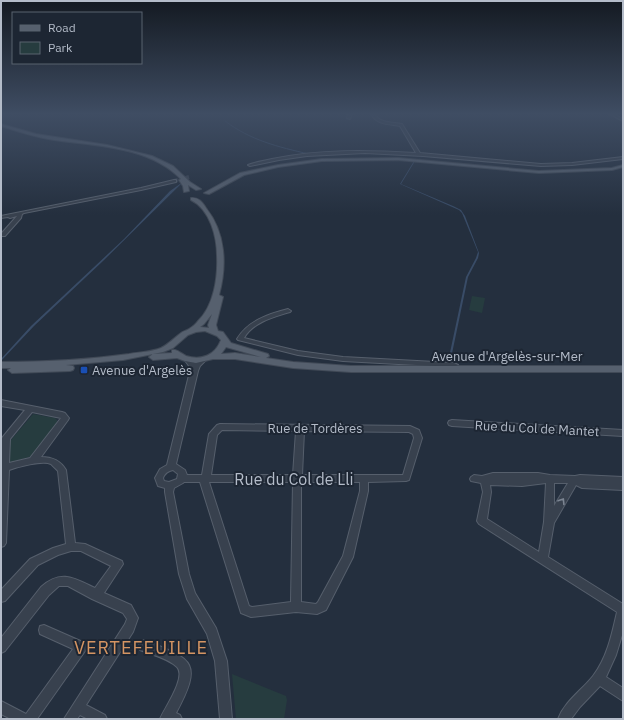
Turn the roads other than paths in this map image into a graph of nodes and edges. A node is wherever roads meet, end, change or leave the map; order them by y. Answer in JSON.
{"nodes":[{"id":1,"x":107,"y":148,"type":"edge"},
{"id":2,"x":117,"y":148,"type":"edge"},
{"id":3,"x":415,"y":148,"type":"edge"},
{"id":4,"x":418,"y":153,"type":"junction"},
{"id":5,"x":623,"y":158,"type":"edge"},
{"id":6,"x":250,"y":165,"type":"dead end"},
{"id":7,"x":623,"y":166,"type":"edge"},
{"id":8,"x":174,"y":181,"type":"tunnel mouth"},
{"id":9,"x":186,"y":191,"type":"junction"},
{"id":10,"x":203,"y":192,"type":"junction"},
{"id":11,"x":193,"y":199,"type":"junction"},
{"id":12,"x":9,"y":217,"type":"edge"},
{"id":13,"x":2,"y":235,"type":"edge"},
{"id":14,"x":288,"y":311,"type":"dead end"},
{"id":15,"x":191,"y":331,"type":"junction"},
{"id":16,"x":215,"y":332,"type":"junction"},
{"id":17,"x":177,"y":340,"type":"junction"},
{"id":18,"x":224,"y":341,"type":"junction"},
{"id":19,"x":178,"y":355,"type":"junction"},
{"id":20,"x":207,"y":358,"type":"junction"},
{"id":21,"x":187,"y":359,"type":"junction"},
{"id":22,"x":1,"y":365,"type":"edge"},
{"id":23,"x":454,"y":365,"type":"dead end"},
{"id":24,"x":391,"y":369,"type":"junction"},
{"id":25,"x":623,"y":369,"type":"edge"},
{"id":26,"x":1,"y":370,"type":"edge"},
{"id":27,"x":194,"y":371,"type":"junction"},
{"id":28,"x":1,"y":403,"type":"edge"},
{"id":29,"x":30,"y":409,"type":"junction"},
{"id":30,"x":452,"y":423,"type":"dead end"},
{"id":31,"x":300,"y":428,"type":"junction"},
{"id":32,"x":623,"y":433,"type":"edge"},
{"id":33,"x":4,"y":438,"type":"edge"},
{"id":34,"x":33,"y":462,"type":"junction"},
{"id":35,"x":170,"y":467,"type":"junction"},
{"id":36,"x":2,"y":468,"type":"edge"},
{"id":37,"x":182,"y":478,"type":"junction"},
{"id":38,"x":364,"y":478,"type":"junction"},
{"id":39,"x":406,"y":478,"type":"joint"},
{"id":40,"x":205,"y":479,"type":"junction"},
{"id":41,"x":297,"y":479,"type":"junction"},
{"id":42,"x":474,"y":479,"type":"dead end"},
{"id":43,"x":485,"y":479,"type":"junction"},
{"id":44,"x":550,"y":479,"type":"junction"},
{"id":45,"x":575,"y":480,"type":"junction"},
{"id":46,"x":623,"y":481,"type":"edge"},
{"id":47,"x":170,"y":486,"type":"junction"},
{"id":48,"x":623,"y":486,"type":"edge"},
{"id":49,"x":549,"y":522,"type":"junction"},
{"id":50,"x":1,"y":543,"type":"edge"},
{"id":51,"x":71,"y":548,"type":"junction"},
{"id":52,"x":543,"y":559,"type":"junction"},
{"id":53,"x":96,"y":595,"type":"junction"},
{"id":54,"x":1,"y":597,"type":"edge"},
{"id":55,"x":296,"y":608,"type":"junction"},
{"id":56,"x":623,"y":610,"type":"edge"},
{"id":57,"x":44,"y":630,"type":"dead end"},
{"id":58,"x":3,"y":640,"type":"edge"},
{"id":59,"x":144,"y":646,"type":"dead end"},
{"id":60,"x":598,"y":678,"type":"junction"},
{"id":61,"x":623,"y":695,"type":"edge"},
{"id":62,"x":1,"y":707,"type":"edge"},
{"id":63,"x":78,"y":708,"type":"junction"},
{"id":64,"x":170,"y":718,"type":"edge"},
{"id":65,"x":24,"y":719,"type":"edge"},
{"id":66,"x":30,"y":719,"type":"edge"},
{"id":67,"x":70,"y":719,"type":"edge"},
{"id":68,"x":101,"y":719,"type":"edge"},
{"id":69,"x":226,"y":719,"type":"edge"},
{"id":70,"x":564,"y":719,"type":"edge"}],
"edges":[{"from":1,"to":9,"type":"main road"},
{"from":2,"to":10,"type":"main road"},
{"from":3,"to":4,"type":"street"},
{"from":4,"to":5,"type":"street"},
{"from":4,"to":6,"type":"street"},
{"from":7,"to":10,"type":"main road"},
{"from":8,"to":12,"type":"street"},
{"from":9,"to":10,"type":"main road"},
{"from":9,"to":11,"type":"main road"},
{"from":10,"to":11,"type":"main road"},
{"from":10,"to":16,"type":"main road"},
{"from":11,"to":15,"type":"main road"},
{"from":12,"to":13,"type":"street"},
{"from":14,"to":23,"type":"street"},
{"from":15,"to":16,"type":"main road"},
{"from":15,"to":17,"type":"main road"},
{"from":16,"to":18,"type":"main road"},
{"from":17,"to":19,"type":"main road"},
{"from":17,"to":22,"type":"main road"},
{"from":18,"to":20,"type":"main road"},
{"from":18,"to":24,"type":"main road","name":"Avenue d'Argelès-sur-Mer"},
{"from":19,"to":21,"type":"main road"},
{"from":19,"to":26,"type":"main road"},
{"from":20,"to":21,"type":"main road"},
{"from":20,"to":24,"type":"main road","name":"Avenue d'Argelès-sur-Mer"},
{"from":20,"to":27,"type":"street"},
{"from":21,"to":27,"type":"street"},
{"from":24,"to":25,"type":"main road","name":"Avenue d'Argelès-sur-Mer"},
{"from":27,"to":35,"type":"street"},
{"from":28,"to":29,"type":"street"},
{"from":29,"to":33,"type":"street"},
{"from":29,"to":34,"type":"street"},
{"from":30,"to":32,"type":"street","name":"Rue du Col de Mantet"},
{"from":31,"to":39,"type":"street","name":"Rue de Tordères"},
{"from":31,"to":40,"type":"street","name":"Rue de Tordères"},
{"from":31,"to":41,"type":"street"},
{"from":33,"to":36,"type":"street"},
{"from":34,"to":36,"type":"street"},
{"from":34,"to":51,"type":"street"},
{"from":35,"to":37,"type":"street"},
{"from":35,"to":47,"type":"street"},
{"from":36,"to":50,"type":"street"},
{"from":37,"to":40,"type":"street","name":"Rue du Col de Lli"},
{"from":37,"to":47,"type":"street"},
{"from":38,"to":39,"type":"street","name":"Rue du Col de Lli"},
{"from":38,"to":41,"type":"street","name":"Rue du Col de Lli"},
{"from":38,"to":55,"type":"street"},
{"from":40,"to":41,"type":"street","name":"Rue du Col de Lli"},
{"from":40,"to":55,"type":"street"},
{"from":41,"to":55,"type":"street"},
{"from":42,"to":43,"type":"street"},
{"from":43,"to":44,"type":"street"},
{"from":43,"to":52,"type":"street"},
{"from":44,"to":45,"type":"street"},
{"from":44,"to":49,"type":"street"},
{"from":45,"to":46,"type":"street"},
{"from":45,"to":48,"type":"street"},
{"from":49,"to":45,"type":"street","one_way":true},
{"from":47,"to":69,"type":"street"},
{"from":49,"to":52,"type":"street"},
{"from":51,"to":53,"type":"street"},
{"from":51,"to":54,"type":"street"},
{"from":52,"to":56,"type":"street"},
{"from":53,"to":58,"type":"street"},
{"from":53,"to":63,"type":"street"},
{"from":56,"to":60,"type":"street"},
{"from":57,"to":66,"type":"street"},
{"from":59,"to":64,"type":"street"},
{"from":60,"to":61,"type":"street"},
{"from":60,"to":70,"type":"street"},
{"from":62,"to":65,"type":"street"},
{"from":63,"to":67,"type":"street"},
{"from":63,"to":68,"type":"street"}]}
